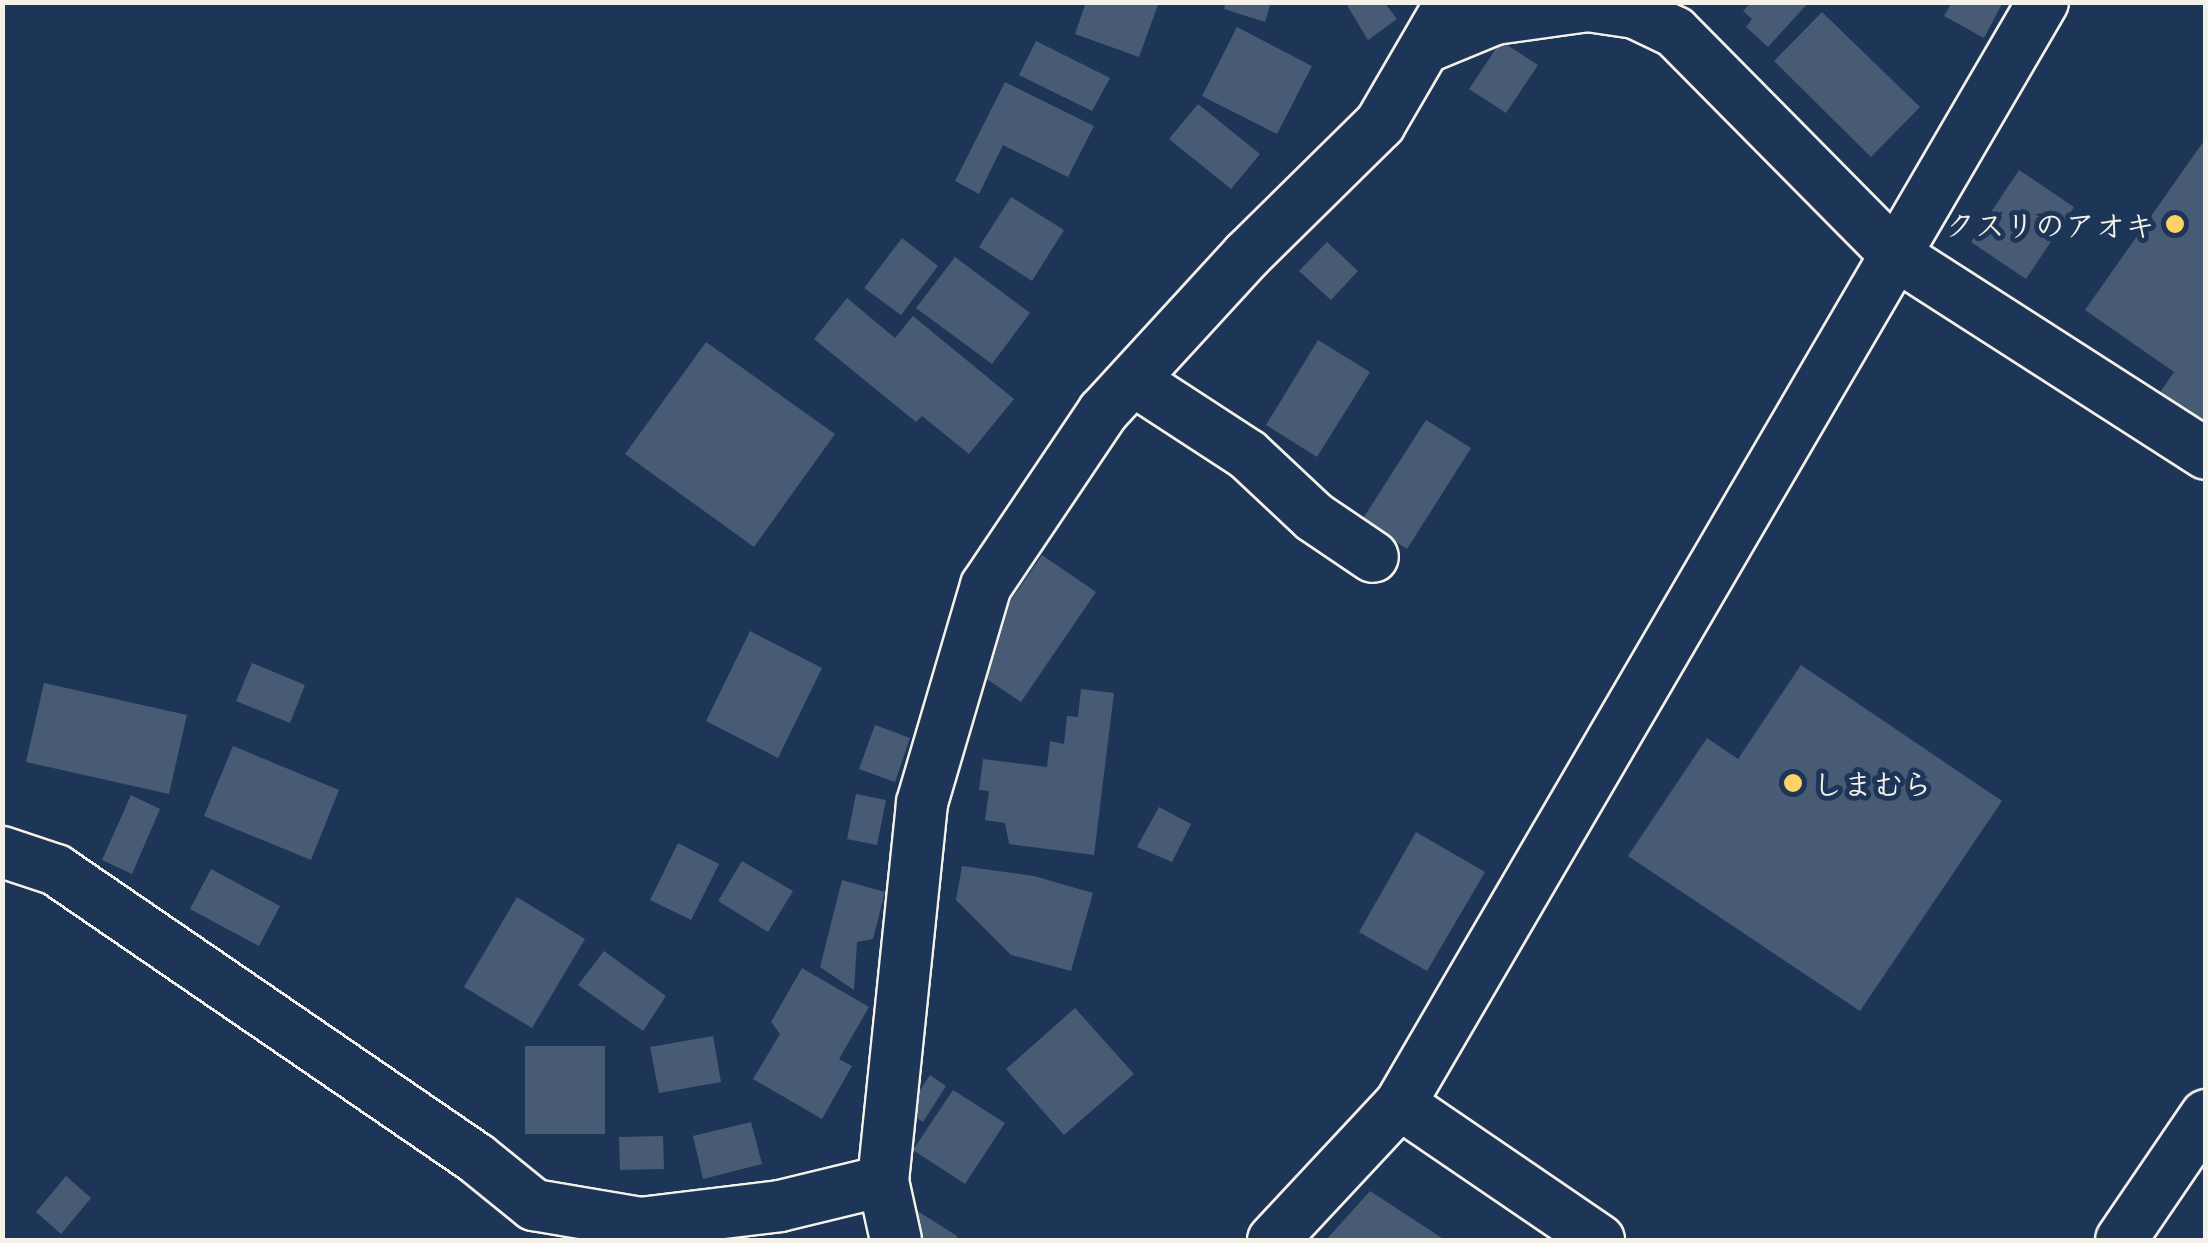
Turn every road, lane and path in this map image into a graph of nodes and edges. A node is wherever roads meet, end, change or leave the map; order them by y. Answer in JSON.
{"nodes":[{"id":1,"x":1451,"y":2,"type":"edge"},
{"id":2,"x":2043,"y":2,"type":"edge"},
{"id":3,"x":1425,"y":48,"type":"junction"},
{"id":4,"x":1896,"y":254,"type":"junction"},
{"id":5,"x":1133,"y":380,"type":"junction"},
{"id":6,"x":2206,"y":454,"type":"edge"},
{"id":7,"x":1373,"y":556,"type":"dead end"},
{"id":8,"x":2,"y":852,"type":"edge"},
{"id":9,"x":1400,"y":1104,"type":"junction"},
{"id":10,"x":2206,"y":1115,"type":"edge"},
{"id":11,"x":884,"y":1181,"type":"junction"},
{"id":12,"x":896,"y":1240,"type":"edge"},
{"id":13,"x":1273,"y":1240,"type":"edge"},
{"id":14,"x":1600,"y":1240,"type":"edge"},
{"id":15,"x":2121,"y":1240,"type":"edge"}],
"edges":[{"from":1,"to":3,"type":"street"},
{"from":2,"to":4,"type":"street"},
{"from":3,"to":4,"type":"street"},
{"from":3,"to":5,"type":"street"},
{"from":4,"to":6,"type":"street"},
{"from":4,"to":9,"type":"street"},
{"from":5,"to":7,"type":"street"},
{"from":5,"to":11,"type":"street"},
{"from":8,"to":11,"type":"street"},
{"from":9,"to":13,"type":"street"},
{"from":9,"to":14,"type":"street"},
{"from":10,"to":15,"type":"street"},
{"from":11,"to":12,"type":"street"}]}
